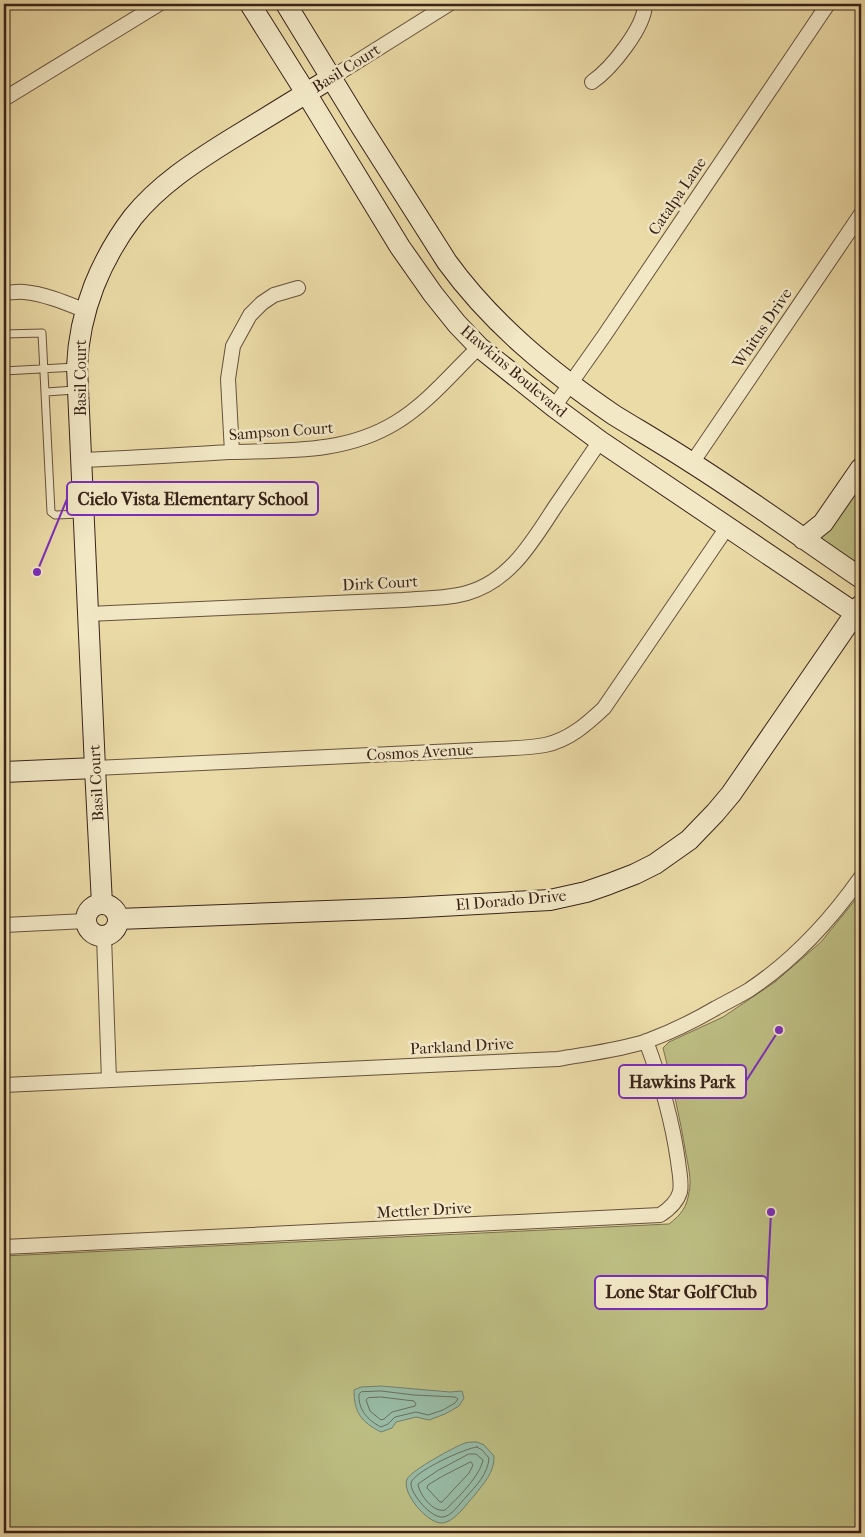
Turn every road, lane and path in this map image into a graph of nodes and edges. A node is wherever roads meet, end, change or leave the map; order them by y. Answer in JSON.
{"nodes":[{"id":1,"x":159,"y":4,"type":"edge"},
{"id":2,"x":250,"y":4,"type":"edge"},
{"id":3,"x":286,"y":4,"type":"edge"},
{"id":4,"x":449,"y":4,"type":"edge"},
{"id":5,"x":645,"y":4,"type":"edge"},
{"id":6,"x":828,"y":4,"type":"edge"},
{"id":7,"x":331,"y":78,"type":"junction"},
{"id":8,"x":592,"y":82,"type":"dead end"},
{"id":9,"x":306,"y":93,"type":"junction"},
{"id":10,"x":4,"y":99,"type":"edge"},
{"id":11,"x":861,"y":214,"type":"edge"},
{"id":12,"x":298,"y":288,"type":"dead end"},
{"id":13,"x":4,"y":293,"type":"edge"},
{"id":14,"x":86,"y":311,"type":"junction"},
{"id":15,"x":4,"y":334,"type":"edge"},
{"id":16,"x":479,"y":347,"type":"junction"},
{"id":17,"x":77,"y":367,"type":"junction"},
{"id":18,"x":45,"y":369,"type":"junction"},
{"id":19,"x":4,"y":371,"type":"edge"},
{"id":20,"x":570,"y":383,"type":"junction"},
{"id":21,"x":78,"y":390,"type":"junction"},
{"id":22,"x":46,"y":392,"type":"junction"},
{"id":23,"x":554,"y":407,"type":"junction"},
{"id":24,"x":600,"y":441,"type":"junction"},
{"id":25,"x":232,"y":452,"type":"junction"},
{"id":26,"x":81,"y":460,"type":"junction"},
{"id":27,"x":692,"y":463,"type":"junction"},
{"id":28,"x":861,"y":468,"type":"edge"},
{"id":29,"x":84,"y":513,"type":"junction"},
{"id":30,"x":728,"y":526,"type":"junction"},
{"id":31,"x":803,"y":539,"type":"junction"},
{"id":32,"x":861,"y":578,"type":"edge"},
{"id":33,"x":859,"y":612,"type":"edge"},
{"id":34,"x":88,"y":614,"type":"junction"},
{"id":35,"x":94,"y":768,"type":"junction"},
{"id":36,"x":4,"y":772,"type":"edge"},
{"id":37,"x":861,"y":877,"type":"edge"},
{"id":38,"x":102,"y":904,"type":"junction"},
{"id":39,"x":118,"y":919,"type":"junction"},
{"id":40,"x":86,"y":921,"type":"junction"},
{"id":41,"x":4,"y":925,"type":"edge"},
{"id":42,"x":104,"y":936,"type":"junction"},
{"id":43,"x":646,"y":1041,"type":"junction"},
{"id":44,"x":109,"y":1080,"type":"junction"},
{"id":45,"x":4,"y":1085,"type":"edge"},
{"id":46,"x":4,"y":1247,"type":"edge"}],
"edges":[{"from":1,"to":10,"type":"street"},
{"from":2,"to":9,"type":"street","name":"Hawkins Boulevard"},
{"from":3,"to":7,"type":"street","name":"Hawkins Boulevard"},
{"from":4,"to":7,"type":"street","name":"Basil Court"},
{"from":5,"to":8,"type":"street"},
{"from":6,"to":20,"type":"street","name":"Catalpa Lane"},
{"from":7,"to":9,"type":"street","name":"Basil Court"},
{"from":7,"to":20,"type":"street","name":"Hawkins Boulevard"},
{"from":9,"to":14,"type":"street","name":"Basil Court"},
{"from":9,"to":16,"type":"street","name":"Hawkins Boulevard"},
{"from":11,"to":27,"type":"street","name":"Whitus Drive"},
{"from":12,"to":25,"type":"street"},
{"from":13,"to":14,"type":"street"},
{"from":14,"to":17,"type":"street","name":"Basil Court"},
{"from":15,"to":18,"type":"lane"},
{"from":16,"to":23,"type":"street","name":"Hawkins Boulevard"},
{"from":16,"to":25,"type":"street","name":"Sampson Court"},
{"from":17,"to":18,"type":"lane"},
{"from":17,"to":21,"type":"street","name":"Basil Court"},
{"from":18,"to":19,"type":"lane"},
{"from":18,"to":22,"type":"lane"},
{"from":20,"to":23,"type":"street","name":"Catalpa Lane"},
{"from":20,"to":27,"type":"street","name":"Hawkins Boulevard"},
{"from":21,"to":22,"type":"lane"},
{"from":21,"to":26,"type":"street","name":"Basil Court"},
{"from":22,"to":29,"type":"lane"},
{"from":23,"to":24,"type":"street","name":"Hawkins Boulevard"},
{"from":24,"to":30,"type":"street","name":"Hawkins Boulevard"},
{"from":24,"to":34,"type":"street","name":"Dirk Court"},
{"from":25,"to":26,"type":"street","name":"Sampson Court"},
{"from":26,"to":29,"type":"street","name":"Basil Court"},
{"from":27,"to":31,"type":"street","name":"Hawkins Boulevard"},
{"from":28,"to":31,"type":"street"},
{"from":29,"to":34,"type":"street","name":"Basil Court"},
{"from":30,"to":33,"type":"street","name":"Hawkins Boulevard"},
{"from":30,"to":35,"type":"street","name":"Cosmos Avenue"},
{"from":31,"to":32,"type":"street","name":"Hawkins Boulevard"},
{"from":33,"to":39,"type":"street","name":"El Dorado Drive"},
{"from":34,"to":35,"type":"street","name":"Basil Court"},
{"from":35,"to":36,"type":"street","name":"Cosmos Avenue"},
{"from":35,"to":38,"type":"street","name":"Basil Court"},
{"from":37,"to":43,"type":"street","name":"Parkland Drive"},
{"from":38,"to":39,"type":"street"},
{"from":38,"to":40,"type":"street"},
{"from":39,"to":42,"type":"street"},
{"from":40,"to":41,"type":"street"},
{"from":40,"to":42,"type":"street"},
{"from":42,"to":44,"type":"street"},
{"from":43,"to":44,"type":"street","name":"Parkland Drive"},
{"from":43,"to":46,"type":"street","name":"Mettler Drive"},
{"from":44,"to":45,"type":"street","name":"Parkland Drive"}]}
